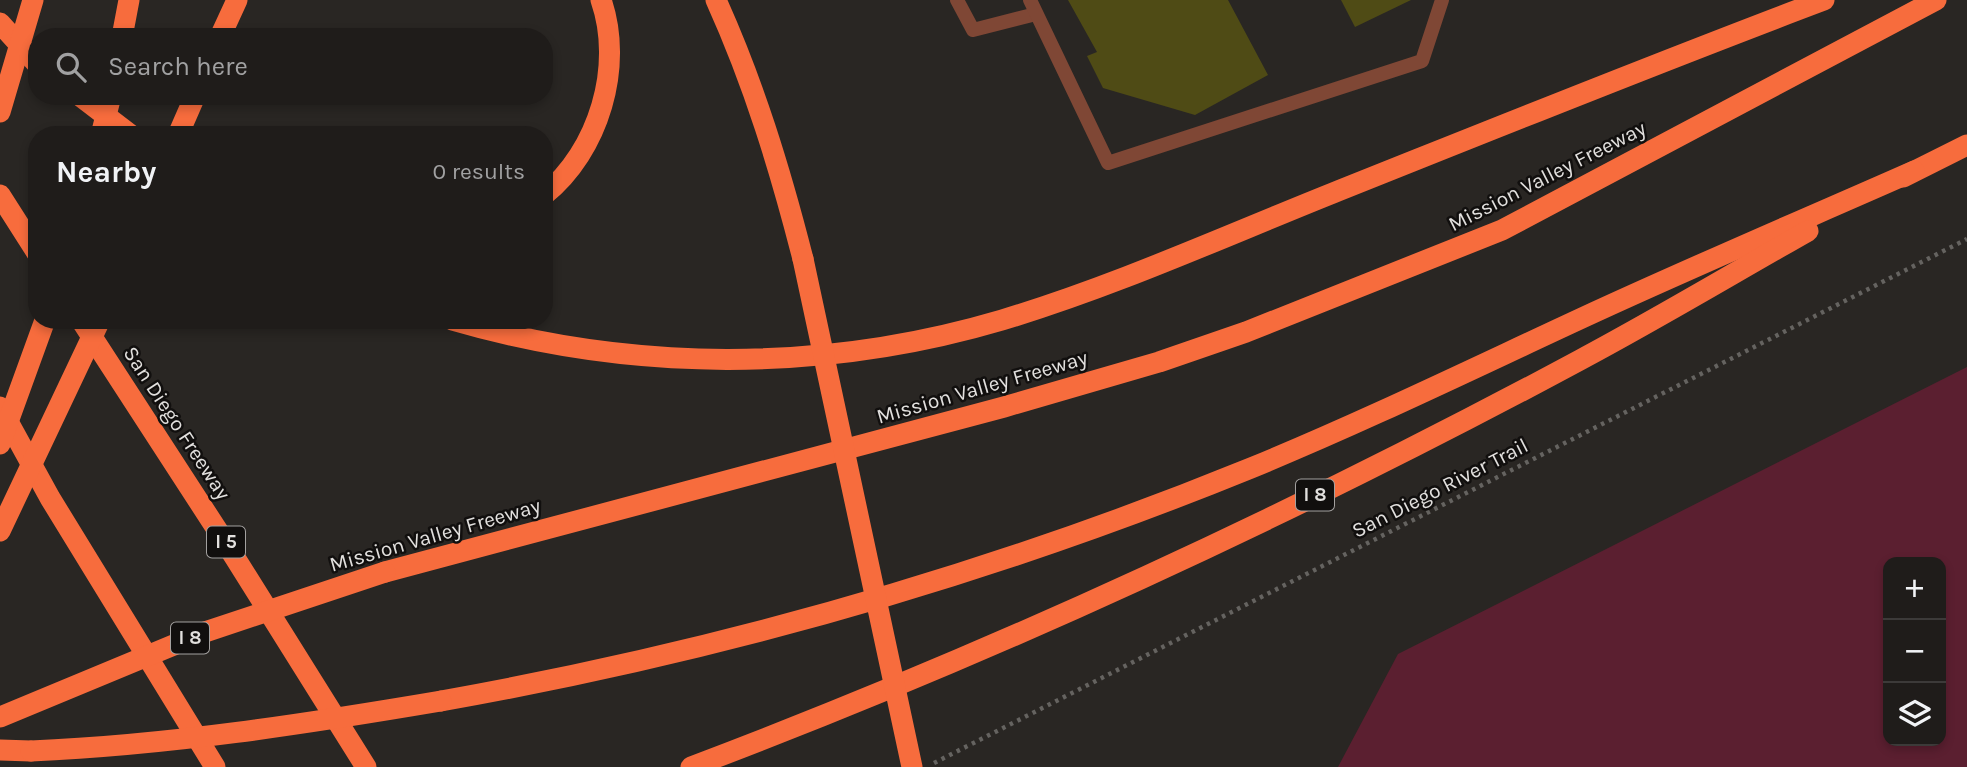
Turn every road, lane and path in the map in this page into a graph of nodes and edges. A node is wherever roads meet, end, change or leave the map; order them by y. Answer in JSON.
{"nodes":[{"id":1,"x":33,"y":0,"type":"edge"},
{"id":2,"x":237,"y":0,"type":"edge"},
{"id":3,"x":601,"y":0,"type":"edge"},
{"id":4,"x":716,"y":0,"type":"edge"},
{"id":5,"x":957,"y":0,"type":"edge"},
{"id":6,"x":1030,"y":0,"type":"edge"},
{"id":7,"x":1442,"y":0,"type":"edge"},
{"id":8,"x":1824,"y":0,"type":"edge"},
{"id":9,"x":1936,"y":0,"type":"edge"},
{"id":10,"x":129,"y":1,"type":"edge"},
{"id":11,"x":1036,"y":14,"type":"junction"},
{"id":12,"x":0,"y":23,"type":"edge"},
{"id":13,"x":124,"y":28,"type":"edge"},
{"id":14,"x":224,"y":28,"type":"edge"},
{"id":15,"x":28,"y":55,"type":"edge"},
{"id":16,"x":82,"y":105,"type":"edge"},
{"id":17,"x":92,"y":105,"type":"edge"},
{"id":18,"x":109,"y":105,"type":"edge"},
{"id":19,"x":191,"y":105,"type":"edge"},
{"id":20,"x":0,"y":112,"type":"edge"},
{"id":21,"x":103,"y":126,"type":"edge"},
{"id":22,"x":104,"y":126,"type":"edge"},
{"id":23,"x":119,"y":126,"type":"edge"},
{"id":24,"x":182,"y":126,"type":"edge"},
{"id":25,"x":1967,"y":145,"type":"edge"},
{"id":26,"x":1914,"y":171,"type":"junction"},
{"id":27,"x":553,"y":186,"type":"edge"},
{"id":28,"x":0,"y":195,"type":"edge"},
{"id":29,"x":28,"y":239,"type":"edge"},
{"id":30,"x":1967,"y":239,"type":"edge"},
{"id":31,"x":42,"y":329,"type":"edge"},
{"id":32,"x":87,"y":329,"type":"edge"},
{"id":33,"x":96,"y":329,"type":"edge"},
{"id":34,"x":488,"y":329,"type":"edge"},
{"id":35,"x":0,"y":407,"type":"edge"},
{"id":36,"x":0,"y":444,"type":"edge"},
{"id":37,"x":50,"y":498,"type":"junction"},
{"id":38,"x":0,"y":531,"type":"edge"},
{"id":39,"x":0,"y":717,"type":"edge"},
{"id":40,"x":0,"y":750,"type":"edge"},
{"id":41,"x":215,"y":767,"type":"edge"},
{"id":42,"x":366,"y":767,"type":"edge"},
{"id":43,"x":691,"y":767,"type":"edge"},
{"id":44,"x":912,"y":767,"type":"edge"},
{"id":45,"x":927,"y":767,"type":"edge"}],
"edges":[{"from":1,"to":20,"type":"highway","bridge":true},
{"from":2,"to":14,"type":"highway"},
{"from":3,"to":27,"type":"highway"},
{"from":4,"to":44,"type":"highway","bridge":true},
{"from":5,"to":11,"type":"lane"},
{"from":6,"to":11,"type":"lane"},
{"from":7,"to":11,"type":"lane"},
{"from":8,"to":34,"type":"highway"},
{"from":9,"to":39,"type":"highway","name":"Mission Valley Freeway","number":"I 8","bridge":true},
{"from":10,"to":13,"type":"highway"},
{"from":12,"to":15,"type":"highway"},
{"from":16,"to":22,"type":"highway"},
{"from":17,"to":23,"type":"highway"},
{"from":18,"to":21,"type":"highway","bridge":true},
{"from":19,"to":24,"type":"highway"},
{"from":25,"to":26,"type":"highway","number":"I 8"},
{"from":26,"to":40,"type":"highway","bridge":true},
{"from":26,"to":43,"type":"highway","number":"I 8"},
{"from":28,"to":29,"type":"highway"},
{"from":30,"to":45,"type":"path","name":"San Diego River Trail"},
{"from":31,"to":36,"type":"highway","bridge":true},
{"from":32,"to":42,"type":"highway","name":"San Diego Freeway","number":"I 5"},
{"from":33,"to":38,"type":"highway","bridge":true},
{"from":35,"to":37,"type":"highway"},
{"from":36,"to":37,"type":"highway"},
{"from":37,"to":41,"type":"highway"}]}
